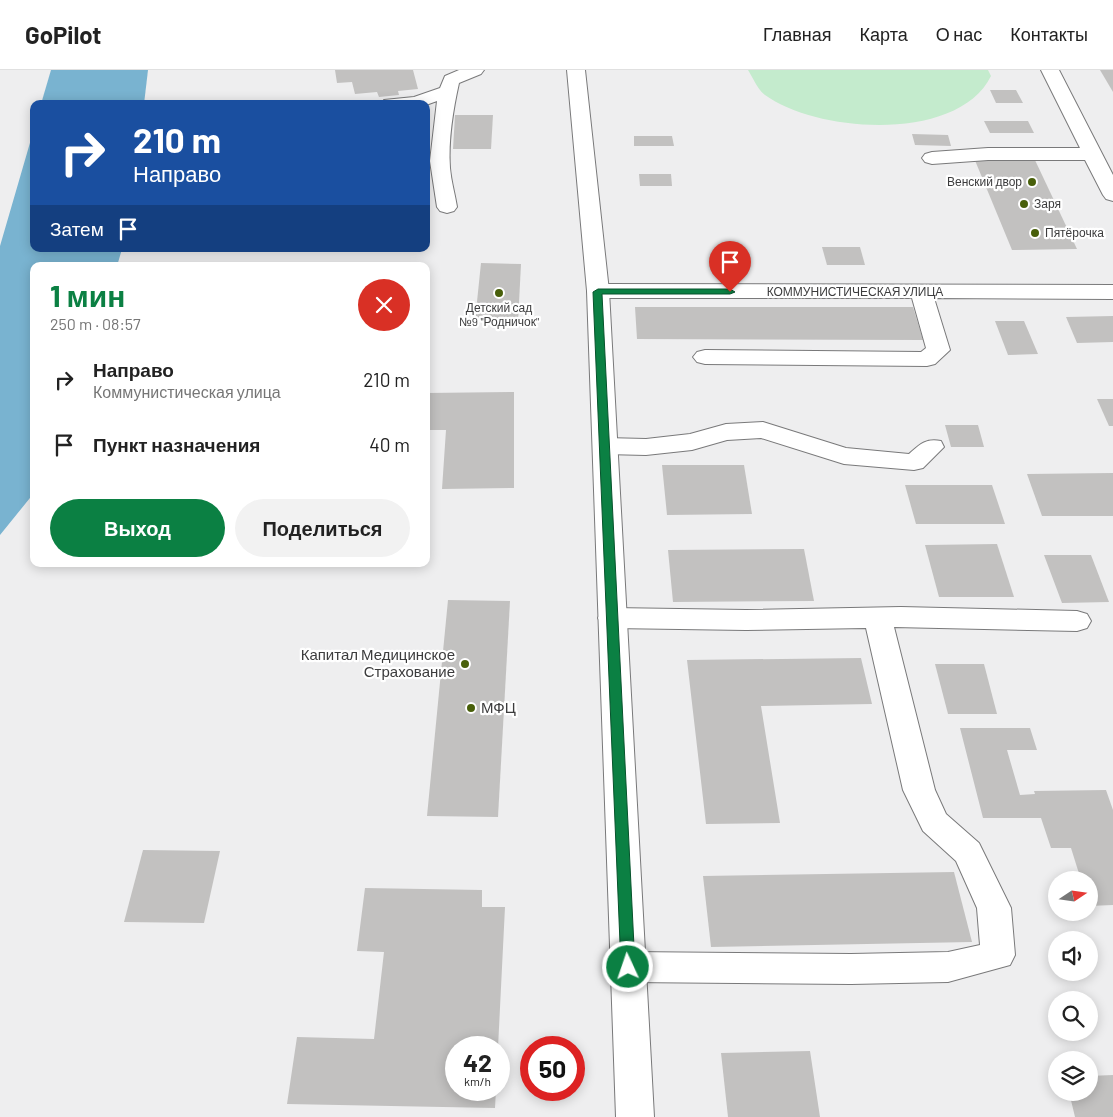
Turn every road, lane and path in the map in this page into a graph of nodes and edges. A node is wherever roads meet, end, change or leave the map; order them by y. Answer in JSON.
{"nodes":[{"id":1,"x":474,"y":70,"type":"edge"},
{"id":2,"x":576,"y":70,"type":"edge"},
{"id":3,"x":1050,"y":70,"type":"edge"},
{"id":4,"x":448,"y":91,"type":"junction"},
{"id":5,"x":422,"y":100,"type":"edge"},
{"id":6,"x":1100,"y":156,"type":"edge"},
{"id":7,"x":932,"y":158,"type":"dead end"},
{"id":8,"x":1113,"y":195,"type":"edge"},
{"id":9,"x":447,"y":207,"type":"dead end"},
{"id":10,"x":598,"y":292,"type":"junction"},
{"id":11,"x":920,"y":292,"type":"junction"},
{"id":12,"x":1113,"y":292,"type":"edge"},
{"id":13,"x":705,"y":358,"type":"dead end"},
{"id":14,"x":604,"y":446,"type":"junction"},
{"id":15,"x":932,"y":448,"type":"dead end"},
{"id":16,"x":878,"y":617,"type":"junction"},
{"id":17,"x":612,"y":618,"type":"junction"},
{"id":18,"x":1078,"y":621,"type":"dead end"},
{"id":19,"x":628,"y":967,"type":"junction"},
{"id":20,"x":635,"y":1117,"type":"edge"}],
"edges":[{"from":1,"to":4,"type":"main road"},
{"from":2,"to":10,"type":"main road"},
{"from":3,"to":6,"type":"main road"},
{"from":4,"to":5,"type":"main road"},
{"from":4,"to":9,"type":"main road"},
{"from":6,"to":7,"type":"main road"},
{"from":6,"to":8,"type":"main road"},
{"from":10,"to":11,"type":"main road","name":"КОММУНИСТИЧЕСКАЯ УЛИЦА"},
{"from":10,"to":14,"type":"main road"},
{"from":11,"to":12,"type":"main road","name":"КОММУНИСТИЧЕСКАЯ УЛИЦА"},
{"from":11,"to":13,"type":"main road"},
{"from":14,"to":15,"type":"main road"},
{"from":14,"to":17,"type":"main road"},
{"from":16,"to":17,"type":"main road"},
{"from":16,"to":18,"type":"main road"},
{"from":16,"to":19,"type":"main road"},
{"from":17,"to":19,"type":"main road"},
{"from":19,"to":20,"type":"main road"}]}
